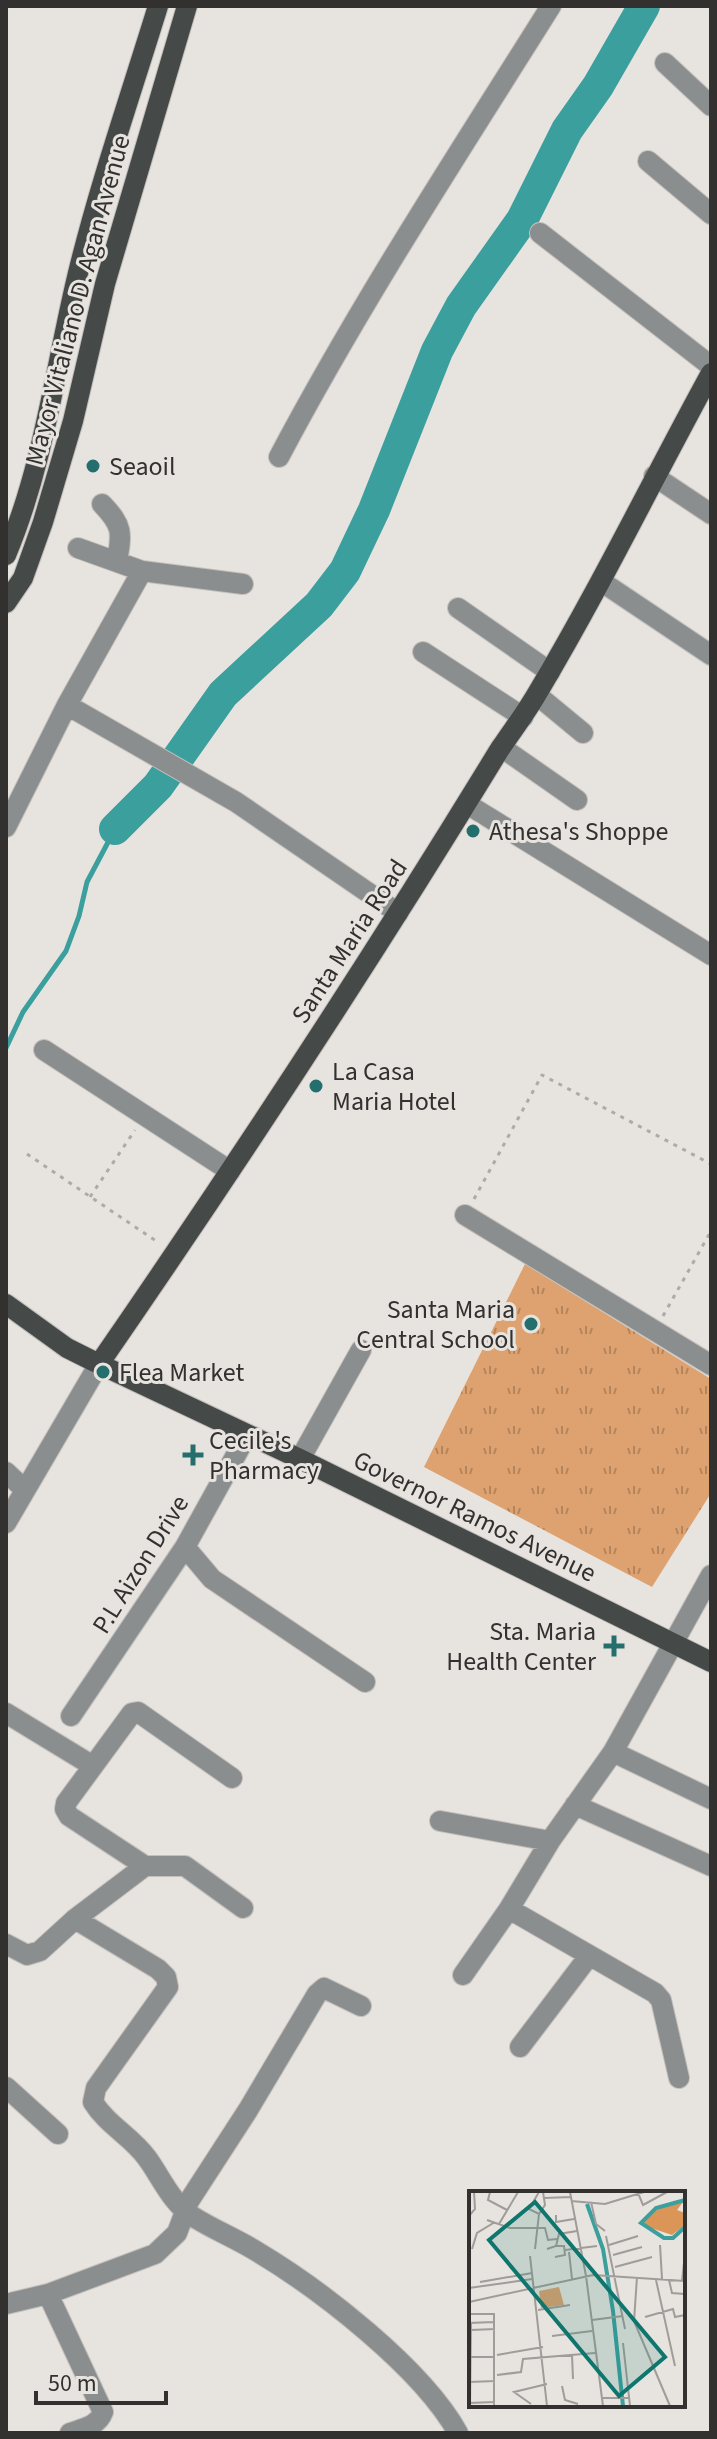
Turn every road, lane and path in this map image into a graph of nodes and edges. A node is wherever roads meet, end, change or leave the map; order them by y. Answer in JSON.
{"nodes":[{"id":1,"x":158,"y":6,"type":"edge"},
{"id":2,"x":187,"y":6,"type":"edge"},
{"id":3,"x":551,"y":6,"type":"edge"},
{"id":4,"x":665,"y":63,"type":"dead end"},
{"id":5,"x":711,"y":106,"type":"edge"},
{"id":6,"x":648,"y":161,"type":"dead end"},
{"id":7,"x":711,"y":214,"type":"edge"},
{"id":8,"x":540,"y":233,"type":"dead end"},
{"id":9,"x":64,"y":340,"type":"junction"},
{"id":10,"x":91,"y":344,"type":"junction"},
{"id":11,"x":711,"y":366,"type":"edge"},
{"id":12,"x":711,"y":373,"type":"edge"},
{"id":13,"x":279,"y":457,"type":"dead end"},
{"id":14,"x":654,"y":476,"type":"junction"},
{"id":15,"x":102,"y":504,"type":"dead end"},
{"id":16,"x":711,"y":514,"type":"edge"},
{"id":17,"x":78,"y":548,"type":"dead end"},
{"id":18,"x":6,"y":555,"type":"edge"},
{"id":19,"x":117,"y":562,"type":"junction"},
{"id":20,"x":142,"y":571,"type":"junction"},
{"id":21,"x":602,"y":582,"type":"junction"},
{"id":22,"x":243,"y":584,"type":"dead end"},
{"id":23,"x":6,"y":603,"type":"edge"},
{"id":24,"x":458,"y":608,"type":"dead end"},
{"id":25,"x":423,"y":652,"type":"dead end"},
{"id":26,"x":711,"y":655,"type":"edge"},
{"id":27,"x":550,"y":672,"type":"junction"},
{"id":28,"x":537,"y":695,"type":"junction"},
{"id":29,"x":67,"y":705,"type":"junction"},
{"id":30,"x":523,"y":717,"type":"junction"},
{"id":31,"x":583,"y":733,"type":"dead end"},
{"id":32,"x":501,"y":747,"type":"junction"},
{"id":33,"x":577,"y":800,"type":"dead end"},
{"id":34,"x":467,"y":804,"type":"junction"},
{"id":35,"x":6,"y":827,"type":"edge"},
{"id":36,"x":398,"y":913,"type":"junction"},
{"id":37,"x":711,"y":955,"type":"edge"},
{"id":38,"x":44,"y":1050,"type":"dead end"},
{"id":39,"x":144,"y":1116,"type":"junction"},
{"id":40,"x":27,"y":1154,"type":"dead end"},
{"id":41,"x":711,"y":1164,"type":"edge"},
{"id":42,"x":230,"y":1171,"type":"junction"},
{"id":43,"x":90,"y":1197,"type":"junction"},
{"id":44,"x":465,"y":1215,"type":"joint"},
{"id":45,"x":711,"y":1231,"type":"edge"},
{"id":46,"x":176,"y":1254,"type":"junction"},
{"id":47,"x":6,"y":1304,"type":"edge"},
{"id":48,"x":655,"y":1330,"type":"junction"},
{"id":49,"x":361,"y":1350,"type":"dead end"},
{"id":50,"x":99,"y":1364,"type":"junction"},
{"id":51,"x":711,"y":1365,"type":"edge"},
{"id":52,"x":247,"y":1435,"type":"junction"},
{"id":53,"x":300,"y":1459,"type":"junction"},
{"id":54,"x":6,"y":1472,"type":"edge"},
{"id":55,"x":25,"y":1490,"type":"junction"},
{"id":56,"x":6,"y":1523,"type":"edge"},
{"id":57,"x":185,"y":1547,"type":"junction"},
{"id":58,"x":711,"y":1575,"type":"edge"},
{"id":59,"x":673,"y":1642,"type":"junction"},
{"id":60,"x":711,"y":1662,"type":"edge"},
{"id":61,"x":365,"y":1682,"type":"dead end"},
{"id":62,"x":6,"y":1713,"type":"edge"},
{"id":63,"x":71,"y":1716,"type":"dead end"},
{"id":64,"x":613,"y":1752,"type":"junction"},
{"id":65,"x":93,"y":1766,"type":"junction"},
{"id":66,"x":232,"y":1778,"type":"dead end"},
{"id":67,"x":711,"y":1799,"type":"edge"},
{"id":68,"x":575,"y":1805,"type":"junction"},
{"id":69,"x":440,"y":1821,"type":"dead end"},
{"id":70,"x":550,"y":1841,"type":"junction"},
{"id":71,"x":145,"y":1866,"type":"junction"},
{"id":72,"x":711,"y":1866,"type":"edge"},
{"id":73,"x":243,"y":1908,"type":"dead end"},
{"id":74,"x":509,"y":1909,"type":"junction"},
{"id":75,"x":75,"y":1919,"type":"junction"},
{"id":76,"x":6,"y":1944,"type":"edge"},
{"id":77,"x":589,"y":1956,"type":"junction"},
{"id":78,"x":463,"y":1975,"type":"dead end"},
{"id":79,"x":361,"y":2006,"type":"dead end"},
{"id":80,"x":520,"y":2047,"type":"dead end"},
{"id":81,"x":679,"y":2078,"type":"dead end"},
{"id":82,"x":6,"y":2087,"type":"edge"},
{"id":83,"x":58,"y":2134,"type":"dead end"},
{"id":84,"x":185,"y":2211,"type":"junction"},
{"id":85,"x":48,"y":2294,"type":"junction"},
{"id":86,"x":6,"y":2304,"type":"edge"},
{"id":87,"x":70,"y":2433,"type":"edge"},
{"id":88,"x":458,"y":2433,"type":"edge"}],
"edges":[{"from":1,"to":9,"type":"main road","name":"Mayor Vitaliano D. Agan Avenue"},
{"from":2,"to":10,"type":"main road","name":"Mayor Vitaliano D. Agan Avenue"},
{"from":3,"to":13,"type":"street"},
{"from":4,"to":5,"type":"street"},
{"from":6,"to":7,"type":"street"},
{"from":8,"to":11,"type":"street"},
{"from":9,"to":10,"type":"main road"},
{"from":9,"to":18,"type":"main road","name":"Mayor Vitaliano D. Agan Avenue"},
{"from":10,"to":23,"type":"main road","name":"Mayor Vitaliano D. Agan Avenue"},
{"from":12,"to":14,"type":"main road","name":"Santa Maria Road"},
{"from":14,"to":16,"type":"street"},
{"from":14,"to":21,"type":"main road","name":"Santa Maria Road"},
{"from":15,"to":19,"type":"street"},
{"from":17,"to":19,"type":"street"},
{"from":19,"to":20,"type":"street"},
{"from":20,"to":22,"type":"street"},
{"from":20,"to":29,"type":"street"},
{"from":21,"to":26,"type":"street"},
{"from":21,"to":27,"type":"main road","name":"Santa Maria Road"},
{"from":24,"to":27,"type":"street"},
{"from":25,"to":30,"type":"street"},
{"from":27,"to":28,"type":"main road","name":"Santa Maria Road"},
{"from":28,"to":30,"type":"main road","name":"Santa Maria Road"},
{"from":28,"to":31,"type":"street"},
{"from":29,"to":35,"type":"street"},
{"from":29,"to":36,"type":"street"},
{"from":30,"to":32,"type":"main road","name":"Santa Maria Road"},
{"from":32,"to":33,"type":"street"},
{"from":32,"to":34,"type":"main road","name":"Santa Maria Road"},
{"from":34,"to":36,"type":"main road","name":"Santa Maria Road"},
{"from":34,"to":37,"type":"street"},
{"from":36,"to":42,"type":"main road","name":"Santa Maria Road"},
{"from":38,"to":39,"type":"street"},
{"from":39,"to":42,"type":"street"},
{"from":39,"to":43,"type":"path"},
{"from":40,"to":43,"type":"path"},
{"from":41,"to":44,"type":"path"},
{"from":42,"to":46,"type":"main road","name":"Santa Maria Road"},
{"from":43,"to":46,"type":"path"},
{"from":44,"to":48,"type":"street"},
{"from":45,"to":48,"type":"path"},
{"from":46,"to":50,"type":"main road","name":"Santa Maria Road"},
{"from":47,"to":50,"type":"main road","name":"Governor Ramos Avenue"},
{"from":48,"to":51,"type":"street"},
{"from":49,"to":53,"type":"street"},
{"from":50,"to":52,"type":"main road","name":"Governor Ramos Avenue"},
{"from":50,"to":55,"type":"street","name":"Santa Maria Road"},
{"from":52,"to":53,"type":"main road","name":"Governor Ramos Avenue"},
{"from":52,"to":57,"type":"street","name":"P.L Aizon Drive"},
{"from":53,"to":59,"type":"main road","name":"Governor Ramos Avenue"},
{"from":54,"to":55,"type":"street"},
{"from":55,"to":56,"type":"street","name":"Santa Maria Road"},
{"from":57,"to":61,"type":"street"},
{"from":57,"to":63,"type":"street","name":"P.L Aizon Drive"},
{"from":58,"to":59,"type":"street"},
{"from":59,"to":60,"type":"main road","name":"Governor Ramos Avenue"},
{"from":59,"to":64,"type":"street"},
{"from":62,"to":65,"type":"street"},
{"from":64,"to":67,"type":"street"},
{"from":64,"to":68,"type":"street"},
{"from":65,"to":66,"type":"street"},
{"from":65,"to":71,"type":"street"},
{"from":68,"to":70,"type":"street"},
{"from":68,"to":72,"type":"street"},
{"from":69,"to":70,"type":"street"},
{"from":70,"to":74,"type":"street"},
{"from":71,"to":73,"type":"street"},
{"from":71,"to":75,"type":"street"},
{"from":74,"to":77,"type":"street"},
{"from":74,"to":78,"type":"street"},
{"from":75,"to":76,"type":"street"},
{"from":75,"to":84,"type":"street"},
{"from":77,"to":80,"type":"street"},
{"from":77,"to":81,"type":"street"},
{"from":79,"to":84,"type":"street"},
{"from":82,"to":83,"type":"street"},
{"from":84,"to":85,"type":"street"},
{"from":84,"to":88,"type":"street"},
{"from":85,"to":86,"type":"street"},
{"from":85,"to":87,"type":"street"}]}
